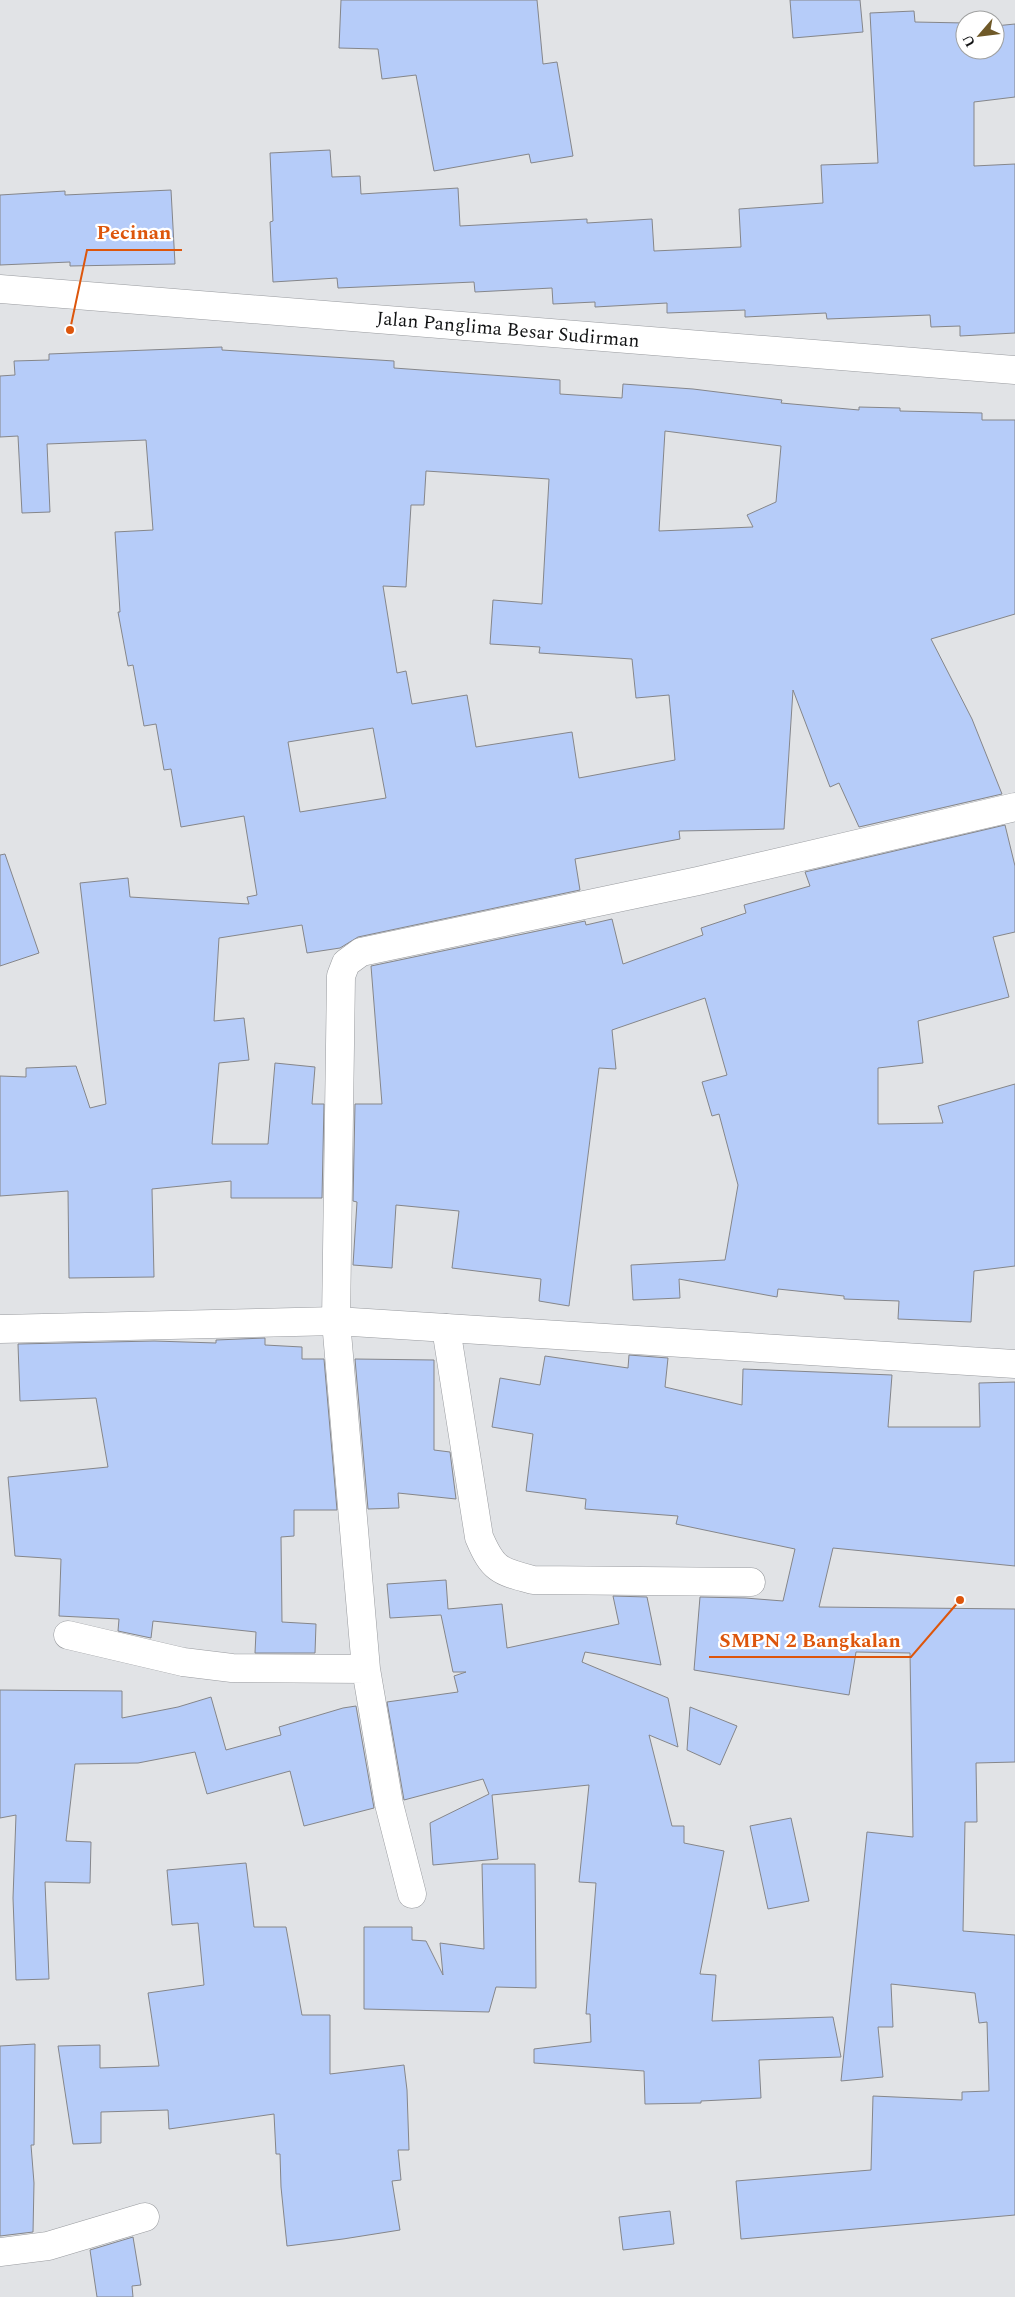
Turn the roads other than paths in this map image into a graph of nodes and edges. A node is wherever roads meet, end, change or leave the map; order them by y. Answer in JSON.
{"nodes":[{"id":1,"x":0,"y":289,"type":"edge"},
{"id":2,"x":1015,"y":370,"type":"edge"},
{"id":3,"x":1015,"y":807,"type":"edge"},
{"id":4,"x":336,"y":1321,"type":"junction"},
{"id":5,"x":446,"y":1328,"type":"junction"},
{"id":6,"x":0,"y":1329,"type":"edge"},
{"id":7,"x":1015,"y":1364,"type":"edge"},
{"id":8,"x":751,"y":1582,"type":"dead end"},
{"id":9,"x":68,"y":1635,"type":"dead end"},
{"id":10,"x":366,"y":1669,"type":"junction"},
{"id":11,"x":412,"y":1894,"type":"dead end"},
{"id":12,"x":145,"y":2217,"type":"dead end"},
{"id":13,"x":0,"y":2252,"type":"edge"}],
"edges":[{"from":1,"to":2,"type":"street","name":"Jalan Panglima Besar Sudirman"},
{"from":3,"to":4,"type":"street"},
{"from":4,"to":5,"type":"street"},
{"from":4,"to":6,"type":"street"},
{"from":4,"to":10,"type":"street"},
{"from":5,"to":7,"type":"street"},
{"from":5,"to":8,"type":"street"},
{"from":9,"to":10,"type":"street"},
{"from":10,"to":11,"type":"street"},
{"from":12,"to":13,"type":"street"}]}
